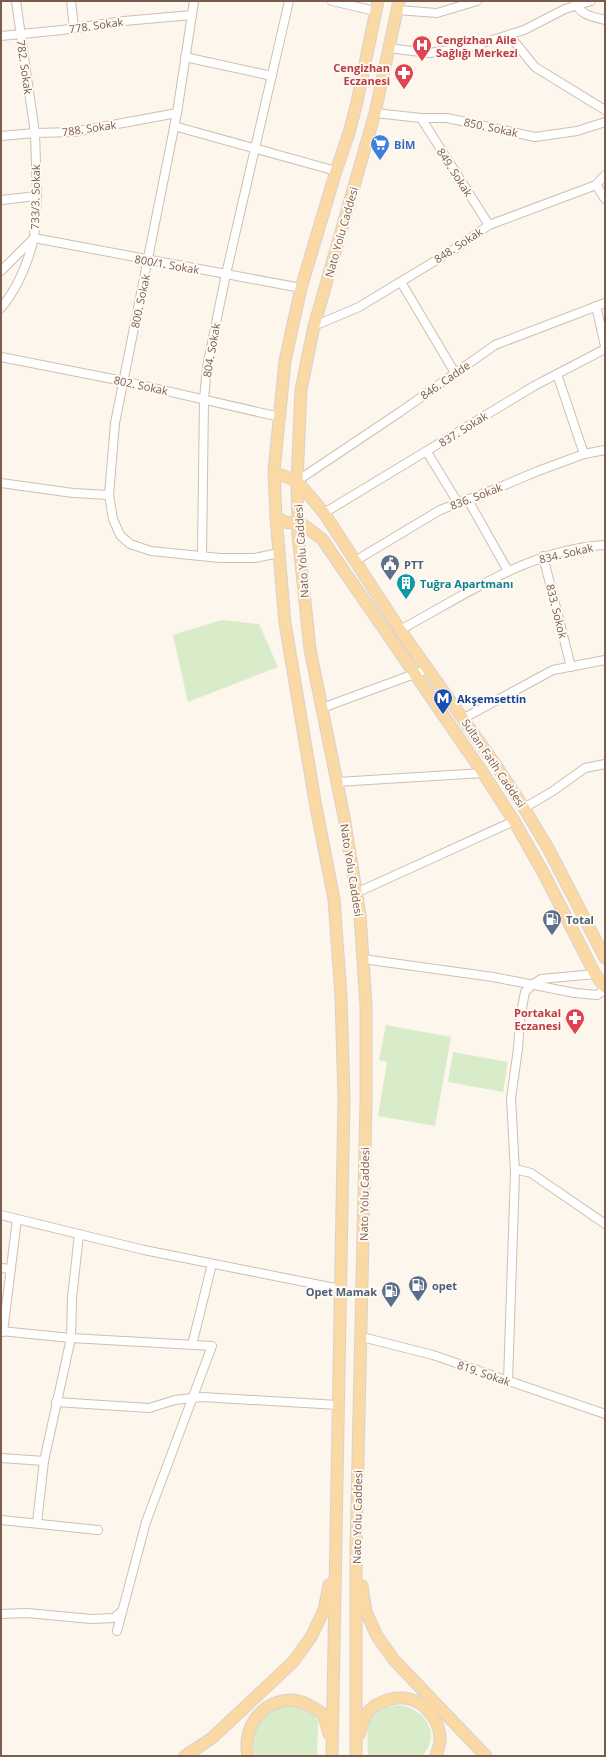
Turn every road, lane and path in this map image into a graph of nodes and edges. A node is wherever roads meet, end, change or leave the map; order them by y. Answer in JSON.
{"nodes":[{"id":1,"x":16,"y":1,"type":"edge"},
{"id":2,"x":71,"y":1,"type":"edge"},
{"id":3,"x":194,"y":1,"type":"edge"},
{"id":4,"x":289,"y":1,"type":"edge"},
{"id":5,"x":332,"y":1,"type":"edge"},
{"id":6,"x":477,"y":1,"type":"edge"},
{"id":7,"x":591,"y":1,"type":"edge"},
{"id":8,"x":576,"y":3,"type":"edge"},
{"id":9,"x":398,"y":5,"type":"edge"},
{"id":10,"x":377,"y":6,"type":"edge"},
{"id":11,"x":192,"y":15,"type":"junction"},
{"id":12,"x":605,"y":20,"type":"edge"},
{"id":13,"x":74,"y":28,"type":"junction"},
{"id":14,"x":20,"y":33,"type":"junction"},
{"id":15,"x":509,"y":35,"type":"junction"},
{"id":16,"x":1,"y":36,"type":"edge"},
{"id":17,"x":388,"y":48,"type":"junction"},
{"id":18,"x":185,"y":57,"type":"junction"},
{"id":19,"x":272,"y":76,"type":"junction"},
{"id":20,"x":605,"y":110,"type":"edge"},
{"id":21,"x":177,"y":113,"type":"junction"},
{"id":22,"x":375,"y":114,"type":"junction"},
{"id":23,"x":421,"y":118,"type":"junction"},
{"id":24,"x":605,"y":122,"type":"edge"},
{"id":25,"x":174,"y":126,"type":"junction"},
{"id":26,"x":35,"y":133,"type":"junction"},
{"id":27,"x":1,"y":136,"type":"edge"},
{"id":28,"x":256,"y":149,"type":"junction"},
{"id":29,"x":336,"y":171,"type":"junction"},
{"id":30,"x":605,"y":174,"type":"edge"},
{"id":31,"x":596,"y":186,"type":"junction"},
{"id":32,"x":37,"y":196,"type":"junction"},
{"id":33,"x":605,"y":199,"type":"edge"},
{"id":34,"x":1,"y":200,"type":"edge"},
{"id":35,"x":489,"y":225,"type":"junction"},
{"id":36,"x":34,"y":238,"type":"junction"},
{"id":37,"x":148,"y":260,"type":"junction"},
{"id":38,"x":1,"y":271,"type":"edge"},
{"id":39,"x":226,"y":274,"type":"junction"},
{"id":40,"x":401,"y":282,"type":"junction"},
{"id":41,"x":301,"y":288,"type":"junction"},
{"id":42,"x":605,"y":302,"type":"edge"},
{"id":43,"x":596,"y":306,"type":"junction"},
{"id":44,"x":1,"y":308,"type":"edge"},
{"id":45,"x":314,"y":326,"type":"junction"},
{"id":46,"x":605,"y":346,"type":"edge"},
{"id":47,"x":605,"y":349,"type":"edge"},
{"id":48,"x":1,"y":358,"type":"edge"},
{"id":49,"x":455,"y":374,"type":"junction"},
{"id":50,"x":557,"y":374,"type":"junction"},
{"id":51,"x":123,"y":381,"type":"junction"},
{"id":52,"x":204,"y":399,"type":"junction"},
{"id":53,"x":280,"y":417,"type":"junction"},
{"id":54,"x":605,"y":450,"type":"edge"},
{"id":55,"x":427,"y":452,"type":"junction"},
{"id":56,"x":584,"y":454,"type":"junction"},
{"id":57,"x":275,"y":479,"type":"junction"},
{"id":58,"x":297,"y":481,"type":"junction"},
{"id":59,"x":1,"y":483,"type":"edge"},
{"id":60,"x":109,"y":495,"type":"junction"},
{"id":61,"x":468,"y":500,"type":"junction"},
{"id":62,"x":458,"y":503,"type":"junction"},
{"id":63,"x":324,"y":513,"type":"junction"},
{"id":64,"x":276,"y":517,"type":"junction"},
{"id":65,"x":298,"y":521,"type":"junction"},
{"id":66,"x":605,"y":545,"type":"edge"},
{"id":67,"x":279,"y":553,"type":"junction"},
{"id":68,"x":202,"y":555,"type":"junction"},
{"id":69,"x":543,"y":556,"type":"junction"},
{"id":70,"x":355,"y":561,"type":"junction"},
{"id":71,"x":508,"y":571,"type":"junction"},
{"id":72,"x":400,"y":630,"type":"junction"},
{"id":73,"x":605,"y":660,"type":"edge"},
{"id":74,"x":571,"y":667,"type":"junction"},
{"id":75,"x":428,"y":669,"type":"junction"},
{"id":76,"x":414,"y":674,"type":"junction"},
{"id":77,"x":322,"y":708,"type":"junction"},
{"id":78,"x":464,"y":718,"type":"junction"},
{"id":79,"x":605,"y":764,"type":"edge"},
{"id":80,"x":483,"y":773,"type":"junction"},
{"id":81,"x":337,"y":782,"type":"junction"},
{"id":82,"x":524,"y":808,"type":"junction"},
{"id":83,"x":514,"y":821,"type":"junction"},
{"id":84,"x":356,"y":893,"type":"junction"},
{"id":85,"x":605,"y":958,"type":"edge"},
{"id":86,"x":362,"y":959,"type":"junction"},
{"id":87,"x":596,"y":974,"type":"junction"},
{"id":88,"x":532,"y":985,"type":"junction"},
{"id":89,"x":605,"y":987,"type":"edge"},
{"id":90,"x":605,"y":990,"type":"edge"},
{"id":91,"x":515,"y":1169,"type":"junction"},
{"id":92,"x":1,"y":1215,"type":"edge"},
{"id":93,"x":17,"y":1219,"type":"junction"},
{"id":94,"x":605,"y":1224,"type":"edge"},
{"id":95,"x":79,"y":1234,"type":"junction"},
{"id":96,"x":212,"y":1264,"type":"junction"},
{"id":97,"x":1,"y":1268,"type":"edge"},
{"id":98,"x":11,"y":1269,"type":"junction"},
{"id":99,"x":340,"y":1290,"type":"junction"},
{"id":100,"x":2,"y":1332,"type":"edge"},
{"id":101,"x":71,"y":1338,"type":"junction"},
{"id":102,"x":362,"y":1338,"type":"junction"},
{"id":103,"x":192,"y":1345,"type":"junction"},
{"id":104,"x":508,"y":1381,"type":"junction"},
{"id":105,"x":194,"y":1397,"type":"junction"},
{"id":106,"x":56,"y":1402,"type":"junction"},
{"id":107,"x":338,"y":1405,"type":"junction"},
{"id":108,"x":605,"y":1414,"type":"edge"},
{"id":109,"x":1,"y":1458,"type":"edge"},
{"id":110,"x":44,"y":1461,"type":"junction"},
{"id":111,"x":1,"y":1520,"type":"edge"},
{"id":112,"x":37,"y":1523,"type":"junction"},
{"id":113,"x":98,"y":1530,"type":"dead end"},
{"id":114,"x":335,"y":1544,"type":"junction"},
{"id":115,"x":356,"y":1548,"type":"junction"},
{"id":116,"x":122,"y":1611,"type":"junction"},
{"id":117,"x":1,"y":1614,"type":"edge"},
{"id":118,"x":117,"y":1631,"type":"dead end"},
{"id":119,"x":332,"y":1744,"type":"junction"},
{"id":120,"x":356,"y":1750,"type":"edge"},
{"id":121,"x":185,"y":1756,"type":"edge"},
{"id":122,"x":248,"y":1756,"type":"edge"},
{"id":123,"x":332,"y":1756,"type":"edge"},
{"id":124,"x":436,"y":1756,"type":"edge"},
{"id":125,"x":486,"y":1756,"type":"edge"}],
"edges":[{"from":1,"to":14,"type":"street","name":"782. Sokak"},
{"from":2,"to":13,"type":"street"},
{"from":3,"to":11,"type":"street","name":"800. Sokak"},
{"from":4,"to":19,"type":"street","name":"804. Sokak"},
{"from":5,"to":10,"type":"street"},
{"from":6,"to":9,"type":"street"},
{"from":7,"to":8,"type":"street"},
{"from":8,"to":12,"type":"street"},
{"from":8,"to":15,"type":"street"},
{"from":9,"to":17,"type":"main road","name":"Nato Yolu Caddesi"},
{"from":10,"to":29,"type":"main road","name":"Nato Yolu Caddesi"},
{"from":11,"to":13,"type":"street","name":"778. Sokak"},
{"from":11,"to":18,"type":"street","name":"800. Sokak"},
{"from":13,"to":14,"type":"street","name":"778. Sokak"},
{"from":14,"to":16,"type":"street","name":"778. Sokak"},
{"from":14,"to":26,"type":"street","name":"782. Sokak"},
{"from":15,"to":17,"type":"street"},
{"from":15,"to":20,"type":"street"},
{"from":17,"to":22,"type":"main road","name":"Nato Yolu Caddesi"},
{"from":18,"to":19,"type":"street"},
{"from":18,"to":21,"type":"street","name":"800. Sokak"},
{"from":19,"to":28,"type":"street","name":"804. Sokak"},
{"from":21,"to":25,"type":"street","name":"800. Sokak"},
{"from":21,"to":26,"type":"street","name":"788. Sokak"},
{"from":22,"to":23,"type":"street","name":"850. Sokak"},
{"from":22,"to":45,"type":"main road","name":"Nato Yolu Caddesi"},
{"from":23,"to":24,"type":"street","name":"850. Sokak"},
{"from":23,"to":35,"type":"street","name":"849. Sokak"},
{"from":25,"to":28,"type":"street"},
{"from":25,"to":37,"type":"street","name":"800. Sokak"},
{"from":26,"to":27,"type":"street","name":"788. Sokak"},
{"from":26,"to":32,"type":"street","name":"733/3. Sokak"},
{"from":28,"to":29,"type":"street"},
{"from":28,"to":39,"type":"street","name":"804. Sokak"},
{"from":29,"to":41,"type":"main road","name":"Nato Yolu Caddesi"},
{"from":30,"to":31,"type":"street"},
{"from":31,"to":33,"type":"street"},
{"from":31,"to":35,"type":"street","name":"848. Sokak"},
{"from":32,"to":34,"type":"street"},
{"from":32,"to":36,"type":"street","name":"733/3. Sokak"},
{"from":35,"to":40,"type":"street","name":"848. Sokak"},
{"from":36,"to":37,"type":"street","name":"800/1. Sokak"},
{"from":36,"to":38,"type":"street","name":"733/3. Sokak"},
{"from":36,"to":44,"type":"street"},
{"from":37,"to":39,"type":"street","name":"800/1. Sokak"},
{"from":37,"to":51,"type":"street","name":"800. Sokak"},
{"from":39,"to":41,"type":"street","name":"800/1. Sokak"},
{"from":39,"to":52,"type":"street","name":"804. Sokak"},
{"from":40,"to":45,"type":"street","name":"848. Sokak"},
{"from":40,"to":49,"type":"street"},
{"from":41,"to":53,"type":"main road","name":"Nato Yolu Caddesi"},
{"from":42,"to":43,"type":"street","name":"846. Cadde"},
{"from":43,"to":46,"type":"street"},
{"from":43,"to":49,"type":"street","name":"846. Cadde"},
{"from":45,"to":58,"type":"main road","name":"Nato Yolu Caddesi"},
{"from":47,"to":50,"type":"street","name":"837. Sokak"},
{"from":48,"to":51,"type":"street","name":"802. Sokak"},
{"from":49,"to":58,"type":"street","name":"846. Cadde"},
{"from":50,"to":55,"type":"street","name":"837. Sokak"},
{"from":50,"to":56,"type":"street"},
{"from":51,"to":52,"type":"street","name":"802. Sokak"},
{"from":51,"to":60,"type":"street","name":"800. Sokak"},
{"from":52,"to":53,"type":"street","name":"802. Sokak"},
{"from":52,"to":68,"type":"street","name":"804. Sokak"},
{"from":53,"to":57,"type":"main road","name":"Nato Yolu Caddesi"},
{"from":54,"to":56,"type":"street","name":"836. Sokak"},
{"from":55,"to":62,"type":"street"},
{"from":55,"to":63,"type":"street","name":"837. Sokak"},
{"from":56,"to":61,"type":"street","name":"836. Sokak"},
{"from":57,"to":58,"type":"main road"},
{"from":57,"to":64,"type":"main road","name":"Nato Yolu Caddesi"},
{"from":58,"to":63,"type":"main road","name":"Sultan Fatih Caddesi"},
{"from":58,"to":65,"type":"main road","name":"Nato Yolu Caddesi"},
{"from":59,"to":60,"type":"street"},
{"from":60,"to":68,"type":"street","name":"800. Sokak"},
{"from":61,"to":62,"type":"street","name":"836. Sokak"},
{"from":61,"to":71,"type":"street"},
{"from":62,"to":70,"type":"street","name":"836. Sokak"},
{"from":63,"to":70,"type":"main road","name":"Sultan Fatih Caddesi"},
{"from":64,"to":65,"type":"main road"},
{"from":64,"to":67,"type":"main road","name":"Nato Yolu Caddesi"},
{"from":65,"to":76,"type":"main road","name":"Sultan Fatih Caddesi"},
{"from":65,"to":77,"type":"main road","name":"Nato Yolu Caddesi"},
{"from":66,"to":69,"type":"street","name":"834. Sokak"},
{"from":67,"to":68,"type":"street","name":"800. Sokak"},
{"from":67,"to":99,"type":"main road","name":"Nato Yolu Caddesi"},
{"from":69,"to":71,"type":"street","name":"834. Sokak"},
{"from":69,"to":74,"type":"street","name":"833. Sokok"},
{"from":70,"to":72,"type":"main road","name":"Sultan Fatih Caddesi"},
{"from":71,"to":72,"type":"street","name":"834. Sokak"},
{"from":72,"to":75,"type":"main road","name":"Sultan Fatih Caddesi"},
{"from":73,"to":74,"type":"street"},
{"from":74,"to":78,"type":"street"},
{"from":75,"to":76,"type":"street"},
{"from":75,"to":78,"type":"main road","name":"Sultan Fatih Caddesi"},
{"from":76,"to":77,"type":"street"},
{"from":76,"to":80,"type":"main road","name":"Sultan Fatih Caddesi"},
{"from":77,"to":81,"type":"main road","name":"Nato Yolu Caddesi"},
{"from":78,"to":82,"type":"main road","name":"Sultan Fatih Caddesi"},
{"from":79,"to":82,"type":"street"},
{"from":80,"to":81,"type":"street"},
{"from":80,"to":83,"type":"main road","name":"Sultan Fatih Caddesi"},
{"from":81,"to":84,"type":"main road","name":"Nato Yolu Caddesi"},
{"from":82,"to":85,"type":"main road","name":"Sultan Fatih Caddesi"},
{"from":83,"to":84,"type":"street"},
{"from":83,"to":87,"type":"main road","name":"Sultan Fatih Caddesi"},
{"from":84,"to":86,"type":"main road","name":"Nato Yolu Caddesi"},
{"from":86,"to":88,"type":"street"},
{"from":86,"to":102,"type":"main road","name":"Nato Yolu Caddesi"},
{"from":87,"to":88,"type":"street"},
{"from":87,"to":89,"type":"main road","name":"Sultan Fatih Caddesi"},
{"from":88,"to":90,"type":"street"},
{"from":88,"to":91,"type":"street"},
{"from":91,"to":94,"type":"street"},
{"from":91,"to":104,"type":"street"},
{"from":92,"to":93,"type":"street"},
{"from":93,"to":95,"type":"street"},
{"from":93,"to":98,"type":"street"},
{"from":95,"to":96,"type":"street"},
{"from":95,"to":101,"type":"street"},
{"from":96,"to":99,"type":"street"},
{"from":96,"to":103,"type":"street"},
{"from":97,"to":98,"type":"street"},
{"from":98,"to":100,"type":"street"},
{"from":99,"to":107,"type":"main road","name":"Nato Yolu Caddesi"},
{"from":100,"to":101,"type":"street"},
{"from":101,"to":103,"type":"street"},
{"from":101,"to":106,"type":"street"},
{"from":102,"to":104,"type":"street","name":"819. Sokak"},
{"from":102,"to":115,"type":"main road","name":"Nato Yolu Caddesi"},
{"from":103,"to":105,"type":"street"},
{"from":104,"to":108,"type":"street","name":"819. Sokak"},
{"from":105,"to":106,"type":"street"},
{"from":105,"to":107,"type":"street"},
{"from":105,"to":116,"type":"street"},
{"from":106,"to":110,"type":"street"},
{"from":107,"to":114,"type":"main road","name":"Nato Yolu Caddesi"},
{"from":109,"to":110,"type":"street"},
{"from":110,"to":112,"type":"street"},
{"from":111,"to":112,"type":"street"},
{"from":112,"to":113,"type":"street"},
{"from":114,"to":119,"type":"main road","name":"Nato Yolu Caddesi"},
{"from":114,"to":121,"type":"main road"},
{"from":115,"to":120,"type":"main road","name":"Nato Yolu Caddesi"},
{"from":115,"to":125,"type":"main road"},
{"from":116,"to":117,"type":"street"},
{"from":116,"to":118,"type":"street"},
{"from":119,"to":122,"type":"main road"},
{"from":119,"to":123,"type":"main road","name":"Nato Yolu Caddesi"},
{"from":120,"to":124,"type":"main road"}]}
